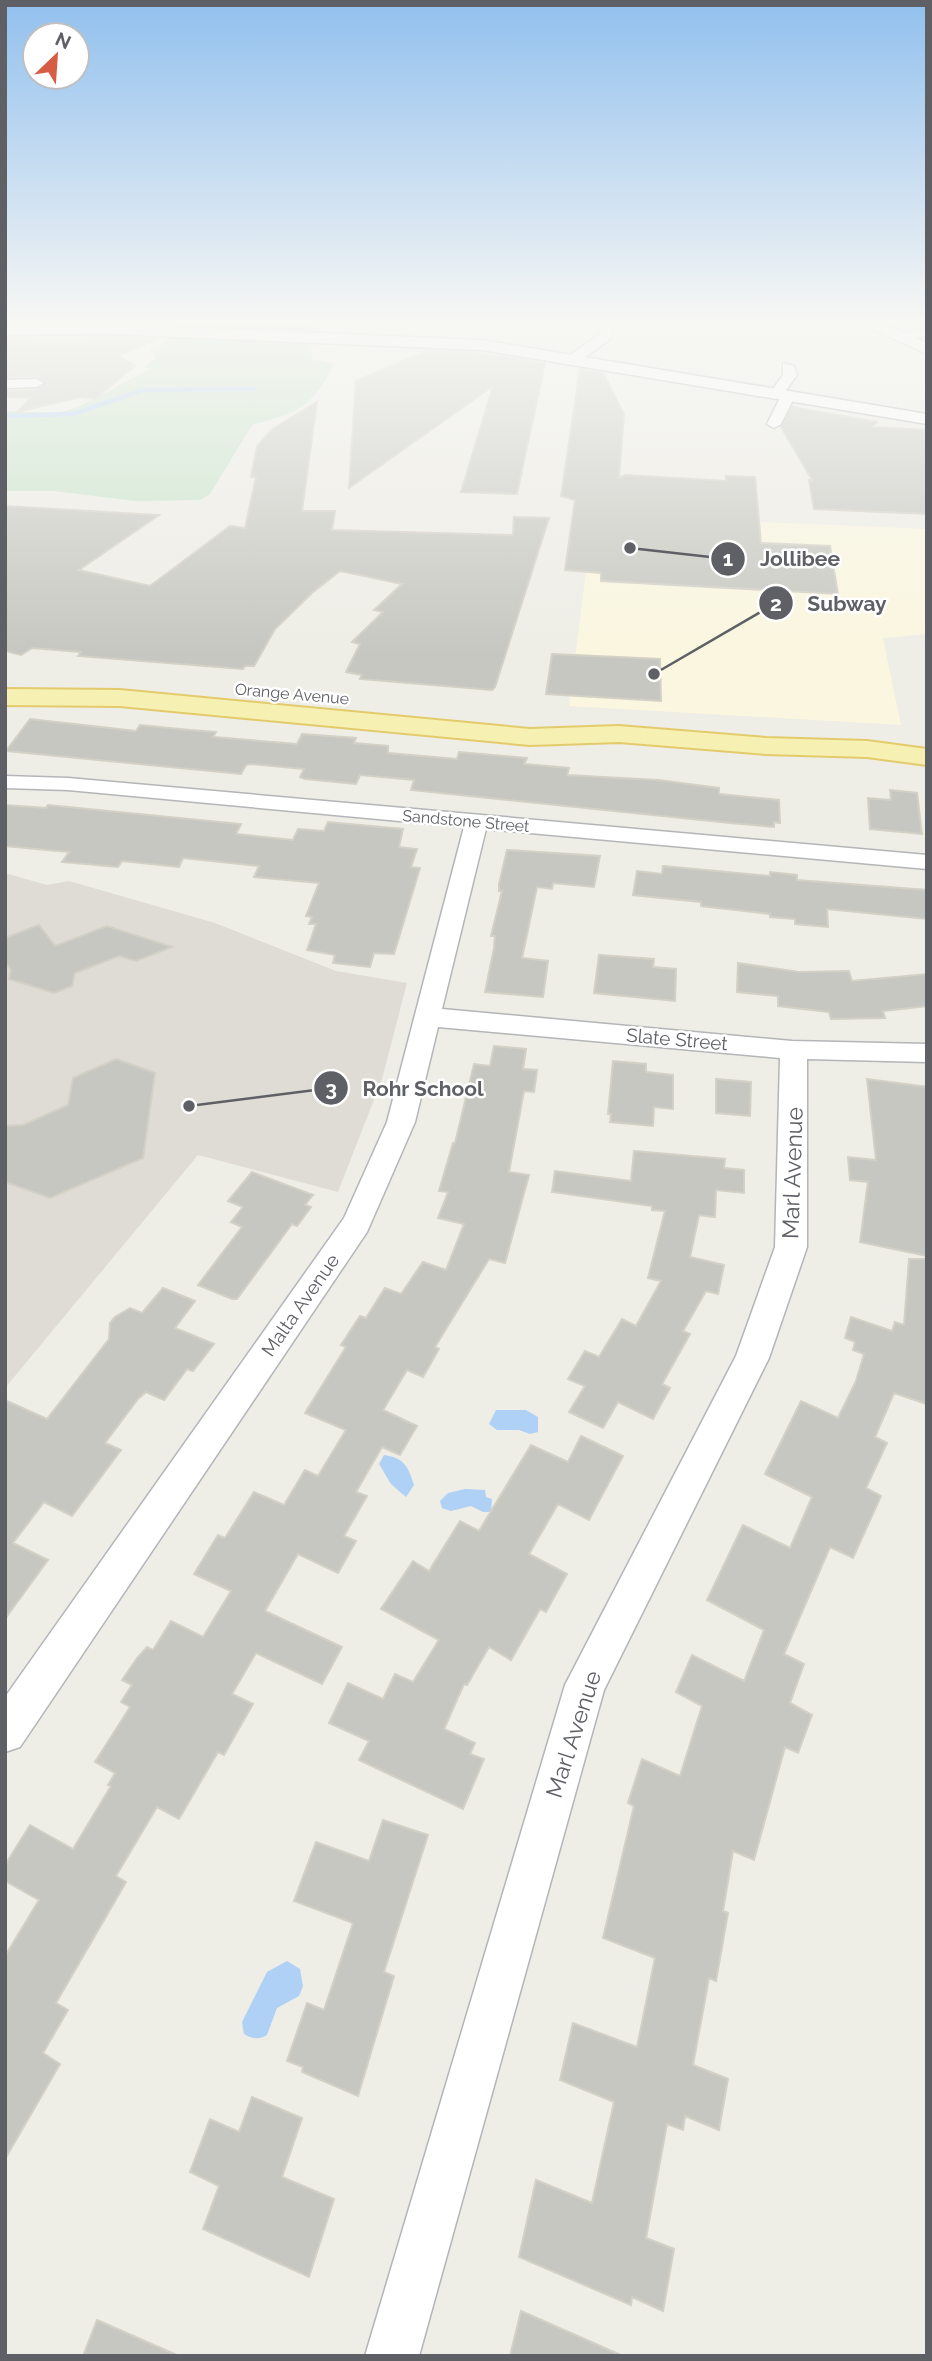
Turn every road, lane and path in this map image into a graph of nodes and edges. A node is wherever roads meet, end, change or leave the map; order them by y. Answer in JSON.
{"nodes":[{"id":1,"x":5,"y":678,"type":"edge"},
{"id":2,"x":5,"y":697,"type":"edge"},
{"id":3,"x":299,"y":705,"type":"junction"},
{"id":4,"x":918,"y":751,"type":"edge"},
{"id":5,"x":5,"y":782,"type":"edge"},
{"id":6,"x":476,"y":822,"type":"junction"},
{"id":7,"x":927,"y":862,"type":"edge"},
{"id":8,"x":429,"y":1017,"type":"junction"},
{"id":9,"x":792,"y":1050,"type":"junction"},
{"id":10,"x":927,"y":1053,"type":"edge"},
{"id":11,"x":5,"y":1732,"type":"edge"},
{"id":12,"x":392,"y":2356,"type":"edge"}],
"edges":[{"from":1,"to":3,"type":"main road","name":"Orange Avenue"},
{"from":2,"to":3,"type":"main road","name":"Orange Avenue"},
{"from":3,"to":4,"type":"main road","name":"Orange Avenue"},
{"from":5,"to":6,"type":"street","name":"Sandstone Street"},
{"from":6,"to":7,"type":"street","name":"Sandstone Street"},
{"from":6,"to":8,"type":"street","name":"Malta Avenue"},
{"from":8,"to":9,"type":"street","name":"Slate Street"},
{"from":8,"to":11,"type":"street","name":"Malta Avenue"},
{"from":9,"to":10,"type":"street","name":"Slate Street"},
{"from":9,"to":12,"type":"street","name":"Marl Avenue"}]}
